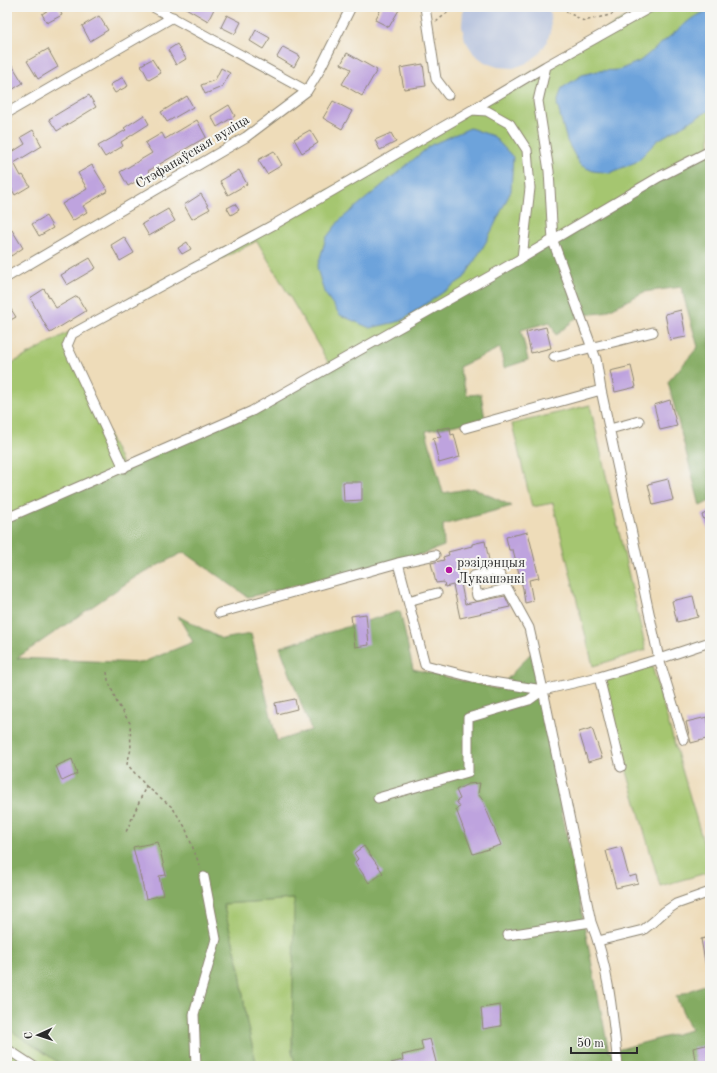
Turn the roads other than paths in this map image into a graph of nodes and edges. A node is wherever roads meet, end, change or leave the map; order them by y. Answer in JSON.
{"nodes":[{"id":1,"x":153,"y":7,"type":"edge"},
{"id":2,"x":351,"y":7,"type":"edge"},
{"id":3,"x":425,"y":7,"type":"edge"},
{"id":4,"x":651,"y":7,"type":"edge"},
{"id":5,"x":173,"y":18,"type":"junction"},
{"id":6,"x":546,"y":66,"type":"junction"},
{"id":7,"x":307,"y":91,"type":"junction"},
{"id":8,"x":448,"y":95,"type":"dead end"},
{"id":9,"x":472,"y":110,"type":"junction"},
{"id":10,"x":7,"y":113,"type":"edge"},
{"id":11,"x":710,"y":151,"type":"edge"},
{"id":12,"x":552,"y":240,"type":"junction"},
{"id":13,"x":522,"y":258,"type":"junction"},
{"id":14,"x":7,"y":277,"type":"edge"},
{"id":15,"x":653,"y":332,"type":"dead end"},
{"id":16,"x":592,"y":348,"type":"junction"},
{"id":17,"x":554,"y":357,"type":"dead end"},
{"id":18,"x":601,"y":390,"type":"junction"},
{"id":19,"x":639,"y":421,"type":"dead end"},
{"id":20,"x":465,"y":428,"type":"dead end"},
{"id":21,"x":610,"y":429,"type":"junction"},
{"id":22,"x":124,"y":468,"type":"junction"},
{"id":23,"x":7,"y":518,"type":"edge"},
{"id":24,"x":435,"y":555,"type":"dead end"},
{"id":25,"x":398,"y":562,"type":"junction"},
{"id":26,"x":507,"y":589,"type":"dead end"},
{"id":27,"x":437,"y":593,"type":"dead end"},
{"id":28,"x":408,"y":601,"type":"junction"},
{"id":29,"x":219,"y":613,"type":"dead end"},
{"id":30,"x":710,"y":642,"type":"edge"},
{"id":31,"x":659,"y":659,"type":"junction"},
{"id":32,"x":599,"y":677,"type":"junction"},
{"id":33,"x":543,"y":690,"type":"junction"},
{"id":34,"x":684,"y":740,"type":"dead end"},
{"id":35,"x":621,"y":767,"type":"dead end"},
{"id":36,"x":378,"y":798,"type":"dead end"},
{"id":37,"x":204,"y":877,"type":"road end"},
{"id":38,"x":710,"y":892,"type":"edge"},
{"id":39,"x":591,"y":922,"type":"junction"},
{"id":40,"x":508,"y":935,"type":"dead end"},
{"id":41,"x":598,"y":941,"type":"junction"},
{"id":42,"x":7,"y":1049,"type":"edge"},
{"id":43,"x":33,"y":1066,"type":"edge"},
{"id":44,"x":196,"y":1066,"type":"edge"},
{"id":45,"x":618,"y":1066,"type":"edge"}],
"edges":[{"from":1,"to":5,"type":"street"},
{"from":2,"to":7,"type":"street","name":"Стэфанаўская вуліца"},
{"from":3,"to":8,"type":"street"},
{"from":4,"to":6,"type":"street"},
{"from":5,"to":7,"type":"street"},
{"from":5,"to":10,"type":"street"},
{"from":6,"to":9,"type":"street"},
{"from":6,"to":12,"type":"street"},
{"from":7,"to":14,"type":"street","name":"Стэфанаўская вуліца"},
{"from":9,"to":13,"type":"street"},
{"from":9,"to":22,"type":"street"},
{"from":11,"to":12,"type":"street"},
{"from":12,"to":13,"type":"street"},
{"from":12,"to":16,"type":"street"},
{"from":13,"to":22,"type":"street"},
{"from":15,"to":16,"type":"street"},
{"from":16,"to":17,"type":"street"},
{"from":16,"to":18,"type":"street"},
{"from":18,"to":20,"type":"street"},
{"from":18,"to":21,"type":"street"},
{"from":19,"to":21,"type":"street"},
{"from":21,"to":31,"type":"street"},
{"from":22,"to":23,"type":"street"},
{"from":24,"to":25,"type":"street"},
{"from":25,"to":28,"type":"street"},
{"from":25,"to":29,"type":"street"},
{"from":26,"to":33,"type":"street"},
{"from":27,"to":28,"type":"street"},
{"from":28,"to":33,"type":"street"},
{"from":30,"to":31,"type":"street"},
{"from":31,"to":32,"type":"street"},
{"from":31,"to":34,"type":"street"},
{"from":32,"to":33,"type":"street"},
{"from":32,"to":35,"type":"street"},
{"from":33,"to":36,"type":"street"},
{"from":33,"to":39,"type":"street"},
{"from":37,"to":44,"type":"street"},
{"from":38,"to":41,"type":"street"},
{"from":39,"to":40,"type":"street"},
{"from":39,"to":41,"type":"street"},
{"from":41,"to":45,"type":"street"},
{"from":42,"to":43,"type":"street"}]}
